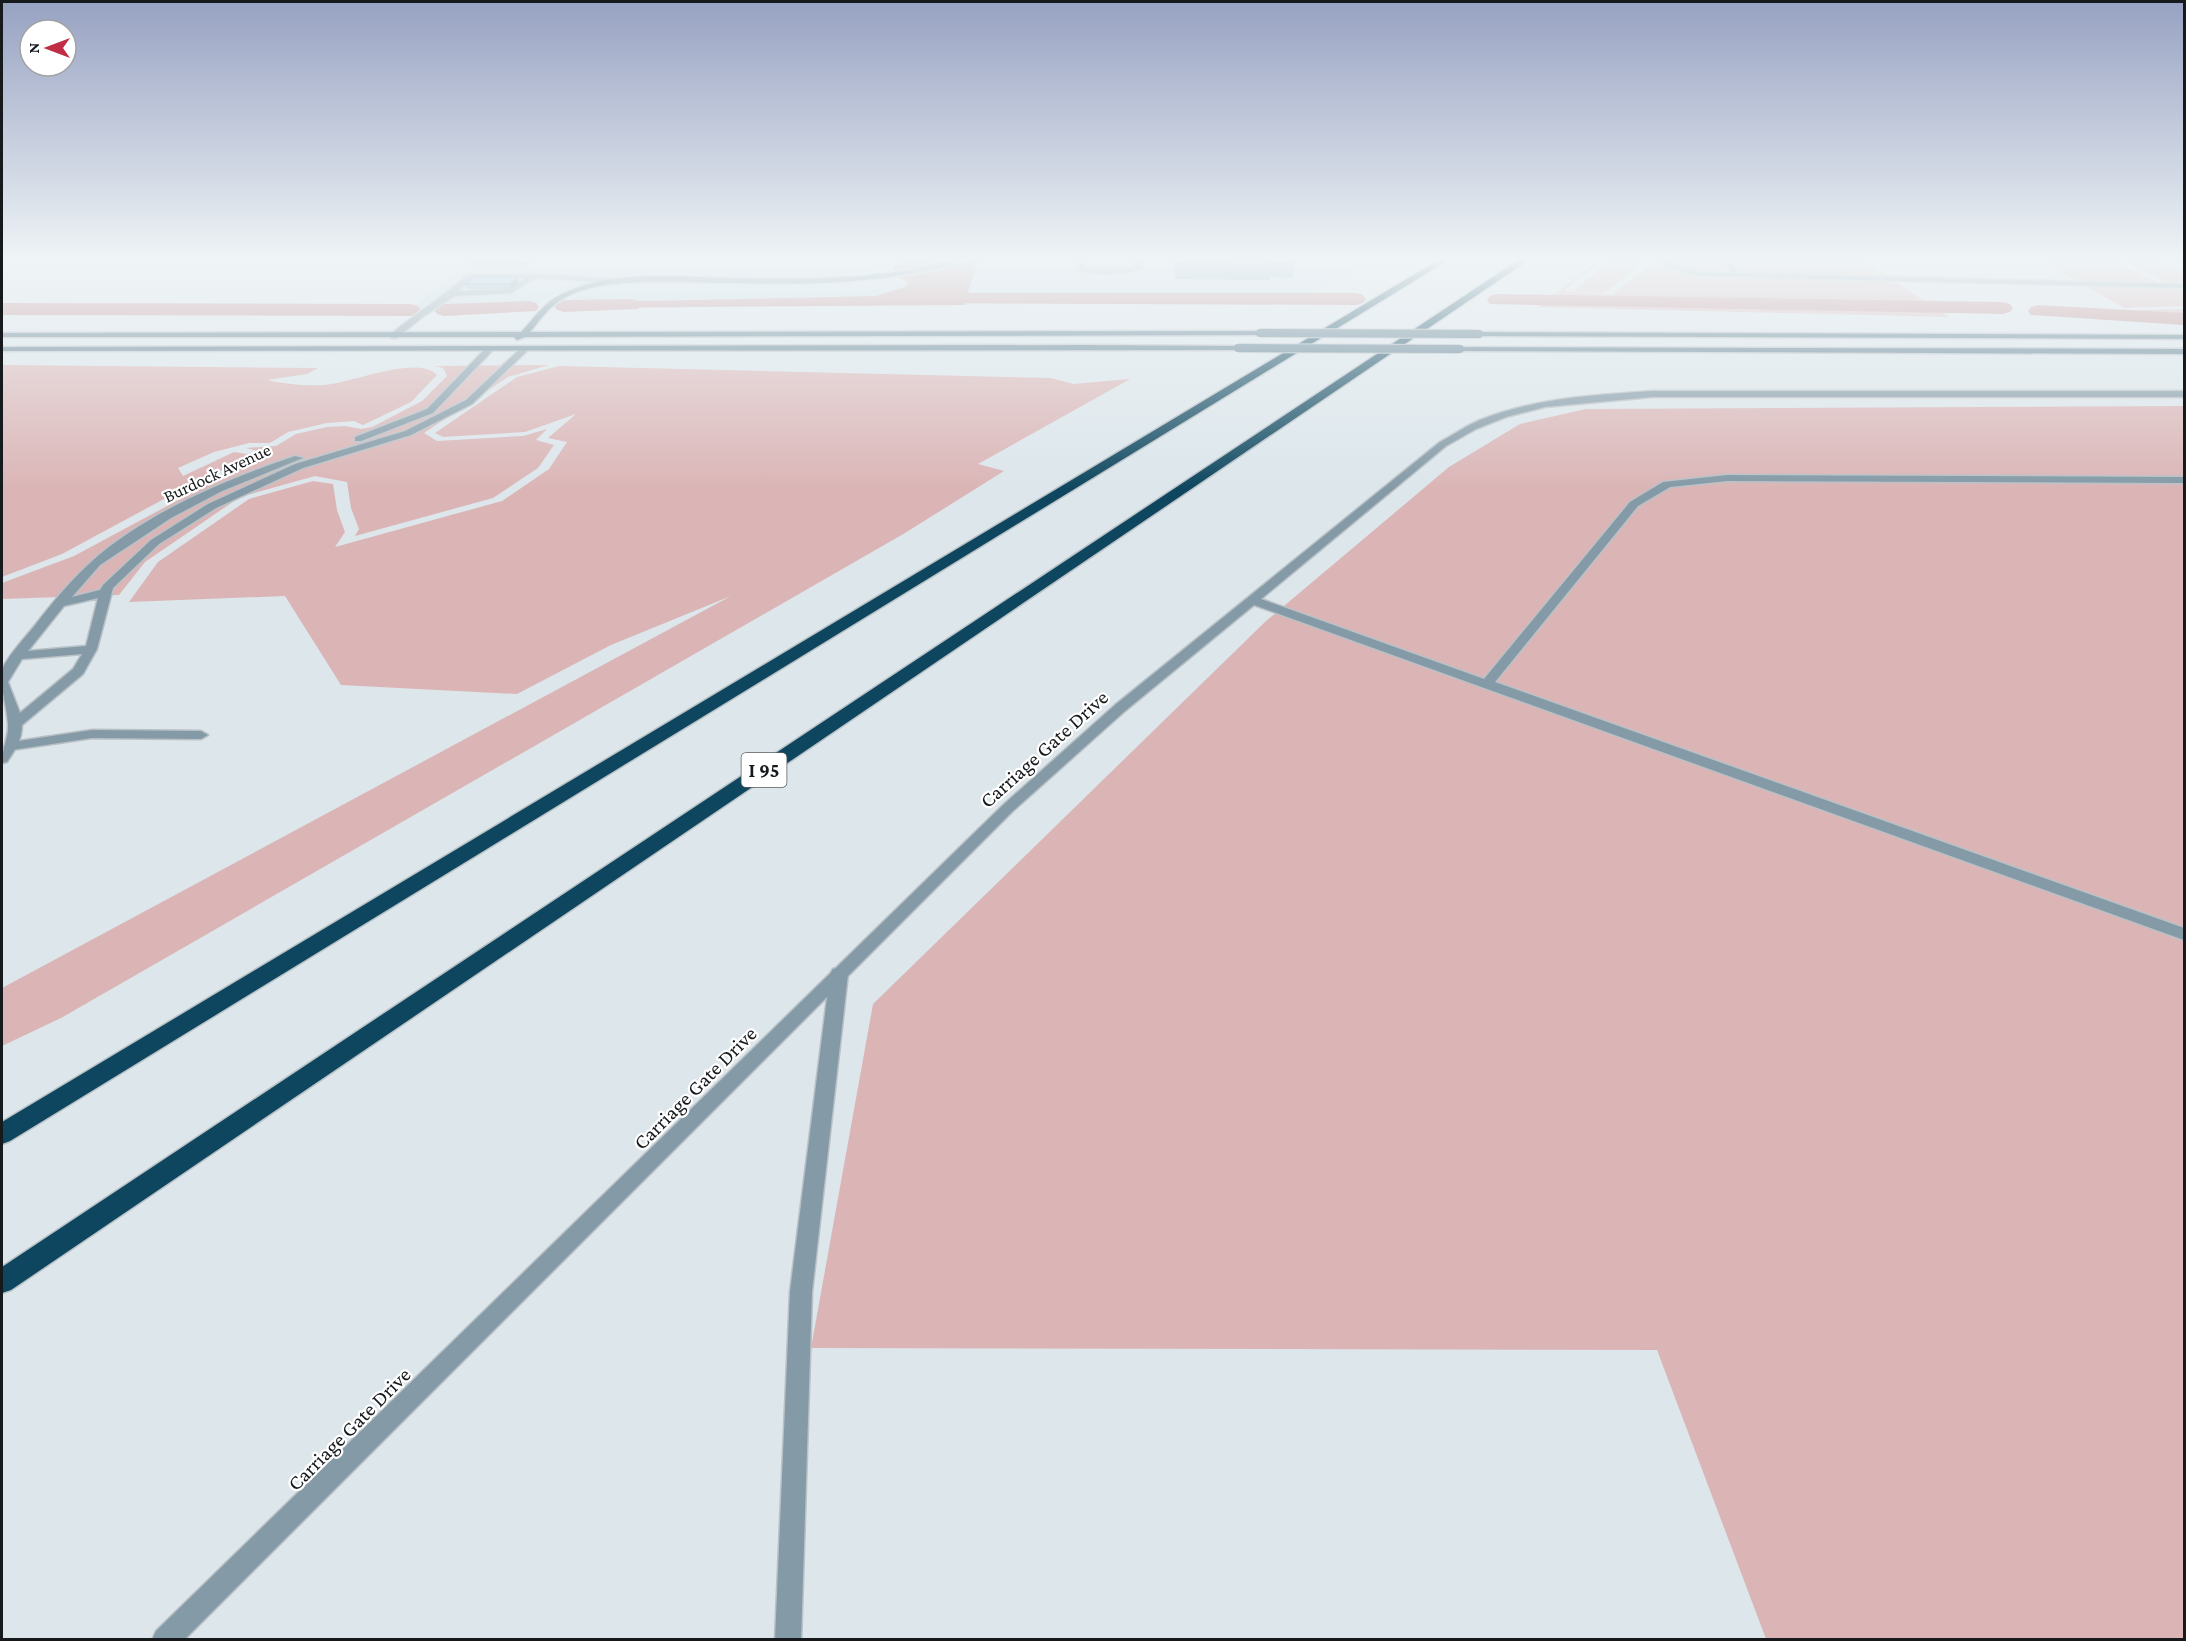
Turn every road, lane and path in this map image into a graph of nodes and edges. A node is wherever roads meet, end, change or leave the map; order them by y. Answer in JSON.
{"nodes":[{"id":1,"x":523,"y":335,"type":"edge"},
{"id":2,"x":229,"y":336,"type":"edge"},
{"id":3,"x":394,"y":336,"type":"joint"},
{"id":4,"x":448,"y":336,"type":"edge"},
{"id":5,"x":522,"y":336,"type":"edge"},
{"id":6,"x":1320,"y":336,"type":"edge"},
{"id":7,"x":1412,"y":336,"type":"edge"},
{"id":8,"x":1850,"y":336,"type":"edge"},
{"id":9,"x":2184,"y":337,"type":"edge"},
{"id":10,"x":2,"y":350,"type":"edge"},
{"id":11,"x":489,"y":350,"type":"junction"},
{"id":12,"x":524,"y":350,"type":"junction"},
{"id":13,"x":2184,"y":352,"type":"edge"},
{"id":14,"x":2184,"y":394,"type":"edge"},
{"id":15,"x":362,"y":442,"type":"junction"},
{"id":16,"x":2184,"y":480,"type":"edge"},
{"id":17,"x":159,"y":520,"type":"junction"},
{"id":18,"x":185,"y":524,"type":"junction"},
{"id":19,"x":105,"y":593,"type":"junction"},
{"id":20,"x":1252,"y":600,"type":"junction"},
{"id":21,"x":59,"y":603,"type":"junction"},
{"id":22,"x":91,"y":649,"type":"junction"},
{"id":23,"x":16,"y":656,"type":"junction"},
{"id":24,"x":2,"y":682,"type":"edge"},
{"id":25,"x":1487,"y":684,"type":"junction"},
{"id":26,"x":17,"y":722,"type":"junction"},
{"id":27,"x":201,"y":735,"type":"dead end"},
{"id":28,"x":12,"y":746,"type":"junction"},
{"id":29,"x":2,"y":759,"type":"edge"},
{"id":30,"x":2184,"y":934,"type":"edge"},
{"id":31,"x":839,"y":974,"type":"junction"},
{"id":32,"x":2,"y":1134,"type":"edge"},
{"id":33,"x":2,"y":1281,"type":"edge"},
{"id":34,"x":165,"y":1640,"type":"edge"},
{"id":35,"x":788,"y":1640,"type":"edge"}],
"edges":[{"from":1,"to":12,"type":"main road"},
{"from":2,"to":3,"type":"main road"},
{"from":3,"to":4,"type":"main road"},
{"from":5,"to":11,"type":"main road"},
{"from":6,"to":32,"type":"highway"},
{"from":7,"to":33,"type":"highway","number":"I 95"},
{"from":8,"to":9,"type":"main road","bridge":true},
{"from":10,"to":11,"type":"main road"},
{"from":11,"to":12,"type":"main road"},
{"from":11,"to":15,"type":"street","name":"Burdock Avenue"},
{"from":12,"to":13,"type":"main road","bridge":true},
{"from":12,"to":15,"type":"street","name":"Burdock Avenue"},
{"from":14,"to":20,"type":"street","name":"Carriage Gate Drive"},
{"from":15,"to":17,"type":"street","name":"Burdock Avenue"},
{"from":15,"to":18,"type":"street","name":"Burdock Avenue"},
{"from":16,"to":25,"type":"street"},
{"from":17,"to":18,"type":"street","name":"Burdock Avenue"},
{"from":17,"to":21,"type":"street","name":"Burdock Avenue"},
{"from":18,"to":19,"type":"street","name":"Burdock Avenue"},
{"from":19,"to":21,"type":"street"},
{"from":19,"to":22,"type":"street","name":"Burdock Avenue"},
{"from":20,"to":25,"type":"street"},
{"from":20,"to":31,"type":"street","name":"Carriage Gate Drive"},
{"from":21,"to":23,"type":"street","name":"Burdock Avenue"},
{"from":22,"to":23,"type":"street"},
{"from":22,"to":26,"type":"street","name":"Burdock Avenue"},
{"from":23,"to":24,"type":"street","name":"Burdock Avenue"},
{"from":24,"to":26,"type":"street","name":"Burdock Avenue"},
{"from":25,"to":30,"type":"street"},
{"from":26,"to":28,"type":"street"},
{"from":27,"to":28,"type":"street"},
{"from":28,"to":29,"type":"street"},
{"from":31,"to":34,"type":"street","name":"Carriage Gate Drive"},
{"from":31,"to":35,"type":"street"}]}
